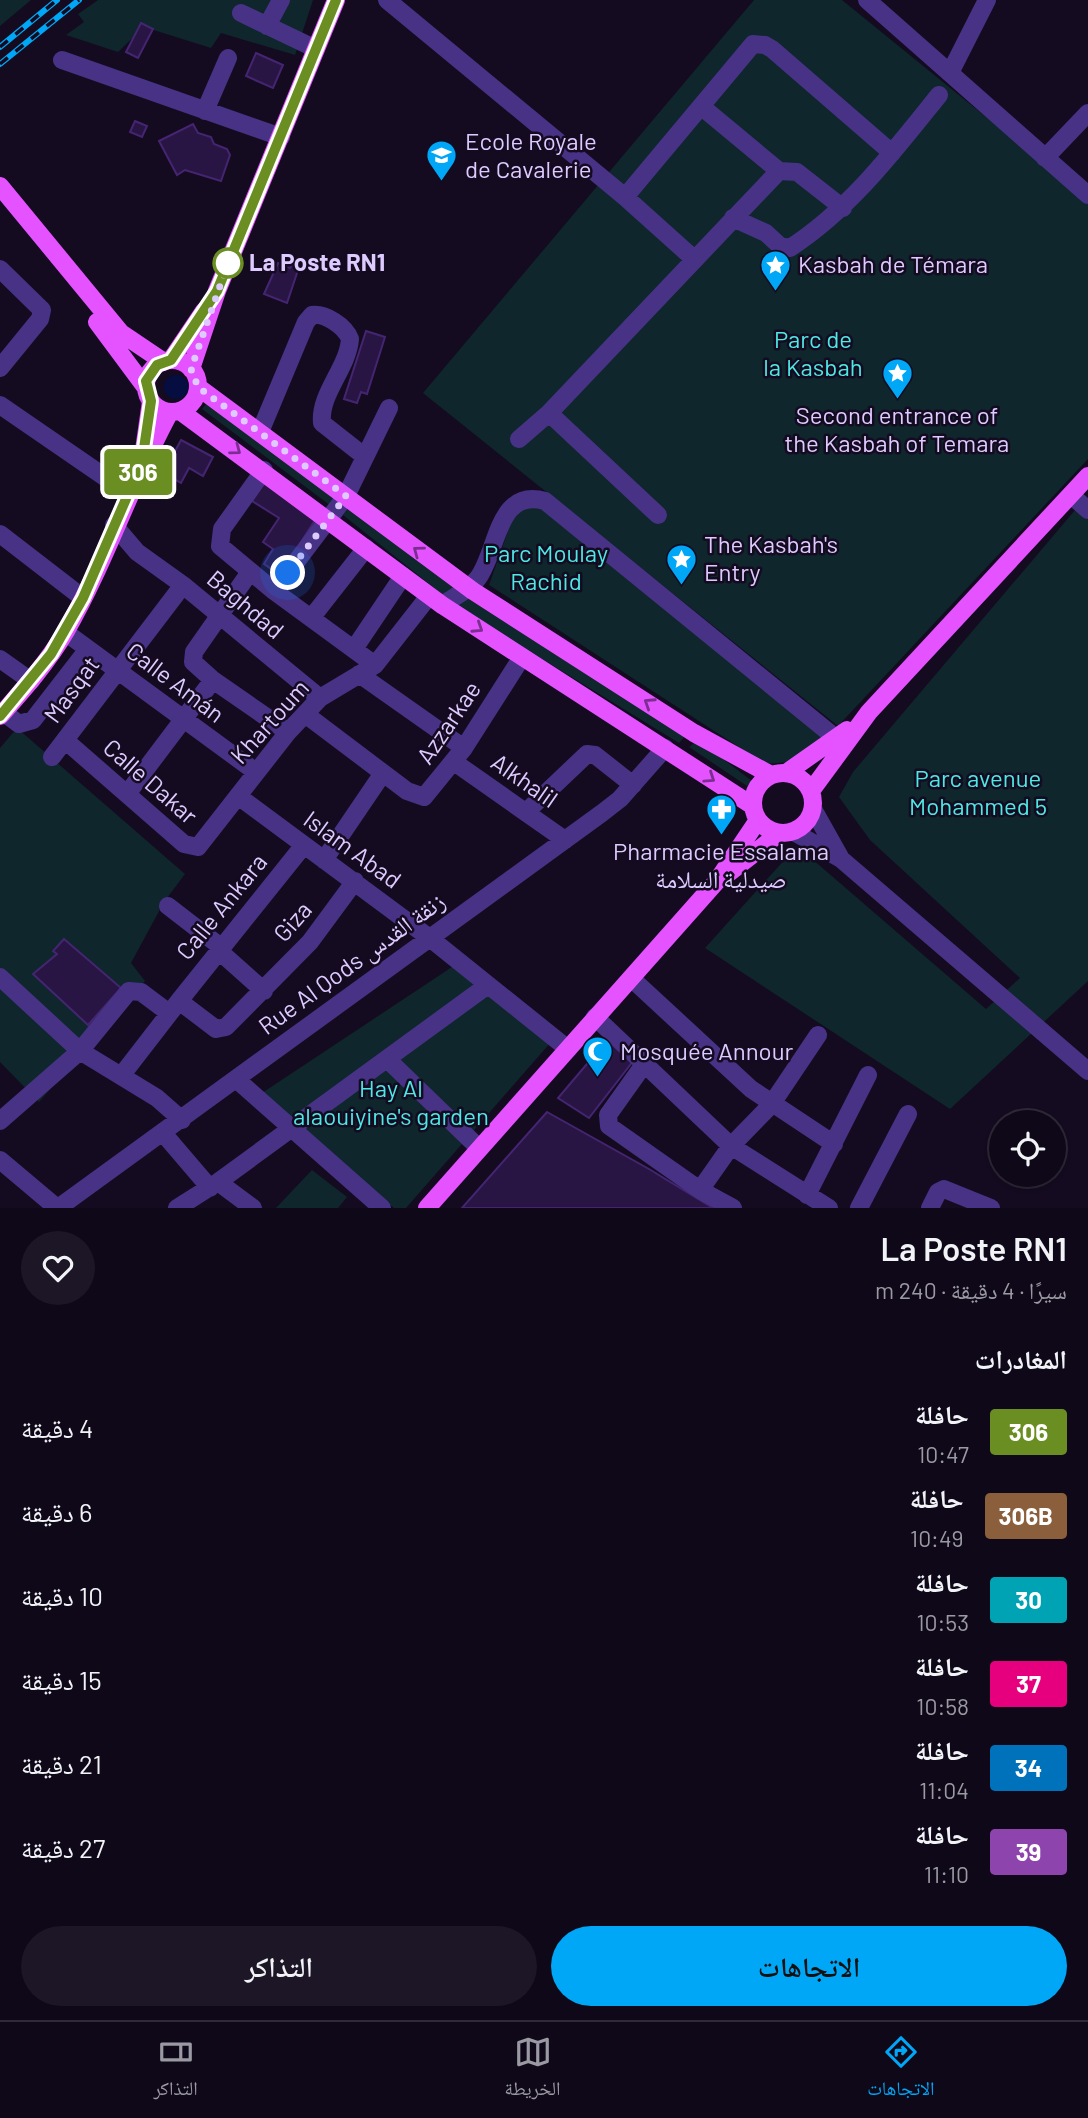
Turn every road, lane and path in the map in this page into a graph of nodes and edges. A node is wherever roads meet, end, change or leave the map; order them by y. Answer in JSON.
{"nodes":[{"id":1,"x":281,"y":0,"type":"edge"},
{"id":2,"x":336,"y":0,"type":"edge"},
{"id":3,"x":387,"y":0,"type":"edge"},
{"id":4,"x":867,"y":0,"type":"edge"},
{"id":5,"x":987,"y":0,"type":"edge"},
{"id":6,"x":241,"y":13,"type":"dead end"},
{"id":7,"x":267,"y":26,"type":"junction"},
{"id":8,"x":316,"y":49,"type":"junction"},
{"id":9,"x":228,"y":58,"type":"dead end"},
{"id":10,"x":62,"y":60,"type":"dead end"},
{"id":11,"x":951,"y":71,"type":"junction"},
{"id":12,"x":939,"y":95,"type":"dead end"},
{"id":13,"x":702,"y":107,"type":"junction"},
{"id":14,"x":205,"y":111,"type":"junction"},
{"id":15,"x":1088,"y":113,"type":"edge"},
{"id":16,"x":281,"y":137,"type":"junction"},
{"id":17,"x":892,"y":153,"type":"junction"},
{"id":18,"x":1045,"y":158,"type":"junction"},
{"id":19,"x":779,"y":171,"type":"junction"},
{"id":20,"x":0,"y":186,"type":"edge"},
{"id":21,"x":1088,"y":195,"type":"edge"},
{"id":22,"x":625,"y":197,"type":"junction"},
{"id":23,"x":0,"y":198,"type":"edge"},
{"id":24,"x":842,"y":208,"type":"junction"},
{"id":25,"x":733,"y":218,"type":"junction"},
{"id":26,"x":694,"y":259,"type":"junction"},
{"id":27,"x":0,"y":269,"type":"edge"},
{"id":28,"x":217,"y":291,"type":"junction"},
{"id":29,"x":167,"y":361,"type":"junction"},
{"id":30,"x":0,"y":368,"type":"edge"},
{"id":31,"x":191,"y":369,"type":"junction"},
{"id":32,"x":198,"y":387,"type":"junction"},
{"id":33,"x":148,"y":394,"type":"junction"},
{"id":34,"x":0,"y":405,"type":"edge"},
{"id":35,"x":390,"y":408,"type":"dead end"},
{"id":36,"x":175,"y":411,"type":"junction"},
{"id":37,"x":549,"y":413,"type":"junction"},
{"id":38,"x":260,"y":432,"type":"junction"},
{"id":39,"x":519,"y":439,"type":"dead end"},
{"id":40,"x":364,"y":456,"type":"junction"},
{"id":41,"x":142,"y":462,"type":"junction"},
{"id":42,"x":264,"y":470,"type":"junction"},
{"id":43,"x":1088,"y":477,"type":"edge"},
{"id":44,"x":128,"y":493,"type":"junction"},
{"id":45,"x":1071,"y":495,"type":"junction"},
{"id":46,"x":346,"y":496,"type":"junction"},
{"id":47,"x":1088,"y":510,"type":"edge"},
{"id":48,"x":658,"y":515,"type":"dead end"},
{"id":49,"x":328,"y":519,"type":"junction"},
{"id":50,"x":114,"y":525,"type":"junction"},
{"id":51,"x":0,"y":534,"type":"edge"},
{"id":52,"x":366,"y":548,"type":"junction"},
{"id":53,"x":104,"y":550,"type":"junction"},
{"id":54,"x":137,"y":552,"type":"junction"},
{"id":55,"x":250,"y":572,"type":"junction"},
{"id":56,"x":403,"y":576,"type":"junction"},
{"id":57,"x":183,"y":585,"type":"junction"},
{"id":58,"x":467,"y":588,"type":"junction"},
{"id":59,"x":274,"y":591,"type":"junction"},
{"id":60,"x":83,"y":598,"type":"junction"},
{"id":61,"x":436,"y":601,"type":"junction"},
{"id":62,"x":220,"y":617,"type":"junction"},
{"id":63,"x":312,"y":617,"type":"junction"},
{"id":64,"x":65,"y":632,"type":"junction"},
{"id":65,"x":88,"y":649,"type":"junction"},
{"id":66,"x":354,"y":649,"type":"junction"},
{"id":67,"x":522,"y":657,"type":"junction"},
{"id":68,"x":0,"y":659,"type":"edge"},
{"id":69,"x":375,"y":665,"type":"junction"},
{"id":70,"x":116,"y":671,"type":"junction"},
{"id":71,"x":359,"y":674,"type":"junction"},
{"id":72,"x":213,"y":680,"type":"junction"},
{"id":73,"x":31,"y":681,"type":"junction"},
{"id":74,"x":320,"y":698,"type":"junction"},
{"id":75,"x":869,"y":712,"type":"junction"},
{"id":76,"x":2,"y":714,"type":"edge"},
{"id":77,"x":305,"y":714,"type":"junction"},
{"id":78,"x":182,"y":719,"type":"junction"},
{"id":79,"x":288,"y":732,"type":"junction"},
{"id":80,"x":694,"y":733,"type":"junction"},
{"id":81,"x":837,"y":739,"type":"junction"},
{"id":82,"x":66,"y":741,"type":"junction"},
{"id":83,"x":671,"y":752,"type":"junction"},
{"id":84,"x":459,"y":755,"type":"junction"},
{"id":85,"x":52,"y":757,"type":"dead end"},
{"id":86,"x":256,"y":772,"type":"junction"},
{"id":87,"x":383,"y":773,"type":"junction"},
{"id":88,"x":778,"y":774,"type":"junction"},
{"id":89,"x":633,"y":785,"type":"junction"},
{"id":90,"x":127,"y":794,"type":"junction"},
{"id":91,"x":238,"y":796,"type":"junction"},
{"id":92,"x":812,"y":800,"type":"junction"},
{"id":93,"x":526,"y":812,"type":"junction"},
{"id":94,"x":755,"y":813,"type":"junction"},
{"id":95,"x":787,"y":833,"type":"junction"},
{"id":96,"x":205,"y":841,"type":"joint"},
{"id":97,"x":565,"y":841,"type":"junction"},
{"id":98,"x":304,"y":845,"type":"junction"},
{"id":99,"x":841,"y":859,"type":"junction"},
{"id":100,"x":324,"y":860,"type":"junction"},
{"id":101,"x":355,"y":881,"type":"junction"},
{"id":102,"x":717,"y":881,"type":"junction"},
{"id":103,"x":168,"y":906,"type":"dead end"},
{"id":104,"x":431,"y":939,"type":"junction"},
{"id":105,"x":220,"y":948,"type":"junction"},
{"id":106,"x":0,"y":976,"type":"edge"},
{"id":107,"x":631,"y":978,"type":"junction"},
{"id":108,"x":488,"y":985,"type":"junction"},
{"id":109,"x":264,"y":991,"type":"junction"},
{"id":110,"x":174,"y":1007,"type":"junction"},
{"id":111,"x":595,"y":1017,"type":"junction"},
{"id":112,"x":818,"y":1035,"type":"dead end"},
{"id":113,"x":568,"y":1049,"type":"junction"},
{"id":114,"x":80,"y":1051,"type":"junction"},
{"id":115,"x":387,"y":1059,"type":"junction"},
{"id":116,"x":645,"y":1063,"type":"junction"},
{"id":117,"x":1088,"y":1071,"type":"edge"},
{"id":118,"x":868,"y":1075,"type":"dead end"},
{"id":119,"x":121,"y":1076,"type":"junction"},
{"id":120,"x":236,"y":1079,"type":"junction"},
{"id":121,"x":771,"y":1105,"type":"junction"},
{"id":122,"x":908,"y":1114,"type":"dead end"},
{"id":123,"x":182,"y":1120,"type":"junction"},
{"id":124,"x":0,"y":1121,"type":"edge"},
{"id":125,"x":290,"y":1130,"type":"junction"},
{"id":126,"x":163,"y":1133,"type":"junction"},
{"id":127,"x":834,"y":1144,"type":"junction"},
{"id":128,"x":731,"y":1146,"type":"junction"},
{"id":129,"x":479,"y":1148,"type":"junction"},
{"id":130,"x":0,"y":1160,"type":"edge"},
{"id":131,"x":214,"y":1185,"type":"junction"},
{"id":132,"x":700,"y":1190,"type":"junction"},
{"id":133,"x":807,"y":1195,"type":"junction"},
{"id":134,"x":57,"y":1208,"type":"edge"},
{"id":135,"x":177,"y":1208,"type":"edge"},
{"id":136,"x":253,"y":1208,"type":"edge"},
{"id":137,"x":382,"y":1208,"type":"edge"},
{"id":138,"x":426,"y":1208,"type":"edge"},
{"id":139,"x":733,"y":1208,"type":"edge"},
{"id":140,"x":829,"y":1208,"type":"edge"},
{"id":141,"x":859,"y":1208,"type":"edge"},
{"id":142,"x":930,"y":1208,"type":"edge"},
{"id":143,"x":991,"y":1208,"type":"edge"}],
"edges":[{"from":1,"to":7,"type":"street"},
{"from":2,"to":8,"type":"main road"},
{"from":3,"to":22,"type":"street"},
{"from":4,"to":11,"type":"street"},
{"from":5,"to":11,"type":"street"},
{"from":6,"to":7,"type":"street"},
{"from":7,"to":8,"type":"street"},
{"from":8,"to":16,"type":"main road"},
{"from":9,"to":14,"type":"street"},
{"from":10,"to":14,"type":"street"},
{"from":11,"to":18,"type":"street"},
{"from":12,"to":17,"type":"street"},
{"from":13,"to":17,"type":"street"},
{"from":13,"to":19,"type":"street"},
{"from":13,"to":22,"type":"street"},
{"from":14,"to":16,"type":"street"},
{"from":15,"to":18,"type":"street"},
{"from":16,"to":28,"type":"main road"},
{"from":17,"to":24,"type":"street"},
{"from":18,"to":21,"type":"street"},
{"from":19,"to":24,"type":"street"},
{"from":19,"to":25,"type":"street"},
{"from":20,"to":29,"type":"main road"},
{"from":22,"to":26,"type":"street"},
{"from":23,"to":33,"type":"main road"},
{"from":24,"to":25,"type":"street"},
{"from":25,"to":26,"type":"street"},
{"from":26,"to":37,"type":"street"},
{"from":27,"to":30,"type":"street"},
{"from":28,"to":29,"type":"main road"},
{"from":28,"to":31,"type":"main road"},
{"from":29,"to":31,"type":"main road"},
{"from":29,"to":33,"type":"main road"},
{"from":31,"to":32,"type":"main road"},
{"from":32,"to":36,"type":"main road"},
{"from":32,"to":38,"type":"main road"},
{"from":33,"to":36,"type":"main road"},
{"from":33,"to":41,"type":"main road"},
{"from":34,"to":44,"type":"street"},
{"from":35,"to":40,"type":"street"},
{"from":36,"to":41,"type":"main road"},
{"from":36,"to":42,"type":"main road","one_way":true},
{"from":37,"to":39,"type":"street"},
{"from":37,"to":48,"type":"street"},
{"from":38,"to":40,"type":"street"},
{"from":38,"to":46,"type":"main road"},
{"from":40,"to":46,"type":"street"},
{"from":41,"to":44,"type":"main road"},
{"from":42,"to":49,"type":"main road"},
{"from":42,"to":55,"type":"street"},
{"from":43,"to":45,"type":"main road"},
{"from":44,"to":50,"type":"main road"},
{"from":45,"to":47,"type":"street"},
{"from":45,"to":75,"type":"main road"},
{"from":46,"to":49,"type":"street"},
{"from":58,"to":46,"type":"main road","one_way":true},
{"from":49,"to":52,"type":"main road"},
{"from":49,"to":59,"type":"street"},
{"from":50,"to":53,"type":"main road"},
{"from":50,"to":54,"type":"street","name":"Baghdad"},
{"from":51,"to":60,"type":"street"},
{"from":52,"to":56,"type":"main road"},
{"from":52,"to":63,"type":"street"},
{"from":53,"to":54,"type":"street"},
{"from":53,"to":60,"type":"main road"},
{"from":54,"to":57,"type":"street","name":"Baghdad"},
{"from":55,"to":59,"type":"street"},
{"from":55,"to":62,"type":"street"},
{"from":56,"to":61,"type":"main road"},
{"from":56,"to":66,"type":"street"},
{"from":57,"to":62,"type":"street","name":"Baghdad"},
{"from":57,"to":70,"type":"street","name":"Masqat"},
{"from":58,"to":61,"type":"street","name":"Khartoum"},
{"from":80,"to":58,"type":"main road","one_way":true},
{"from":58,"to":81,"type":"street"},
{"from":59,"to":63,"type":"street"},
{"from":60,"to":64,"type":"main road"},
{"from":61,"to":67,"type":"main road","one_way":true},
{"from":61,"to":69,"type":"street","name":"Khartoum"},
{"from":62,"to":72,"type":"street"},
{"from":62,"to":74,"type":"street","name":"Baghdad"},
{"from":63,"to":66,"type":"street"},
{"from":64,"to":65,"type":"street","name":"Calle Amán"},
{"from":64,"to":73,"type":"main road"},
{"from":65,"to":70,"type":"street","name":"Calle Amán"},
{"from":65,"to":76,"type":"street"},
{"from":66,"to":69,"type":"street"},
{"from":67,"to":83,"type":"main road"},
{"from":67,"to":84,"type":"street","name":"Azzarkae"},
{"from":68,"to":73,"type":"street"},
{"from":69,"to":71,"type":"street","name":"Khartoum"},
{"from":70,"to":78,"type":"street","name":"Calle Amán"},
{"from":70,"to":82,"type":"street","name":"Masqat"},
{"from":71,"to":74,"type":"street","name":"Khartoum"},
{"from":71,"to":84,"type":"street","name":"Alkhalil"},
{"from":72,"to":78,"type":"street"},
{"from":72,"to":79,"type":"street"},
{"from":73,"to":76,"type":"main road"},
{"from":74,"to":77,"type":"street","name":"Khartoum"},
{"from":75,"to":81,"type":"main road"},
{"from":75,"to":92,"type":"main road"},
{"from":77,"to":79,"type":"street","name":"Khartoum"},
{"from":77,"to":87,"type":"street","name":"Azzarkae"},
{"from":78,"to":86,"type":"street","name":"Calle Amán"},
{"from":78,"to":90,"type":"street"},
{"from":79,"to":86,"type":"street","name":"Khartoum"},
{"from":80,"to":83,"type":"main road"},
{"from":80,"to":88,"type":"main road"},
{"from":81,"to":88,"type":"main road"},
{"from":82,"to":85,"type":"street","name":"Masqat"},
{"from":82,"to":90,"type":"street","name":"Calle Dakar"},
{"from":83,"to":89,"type":"street","name":"Rue Al Qods زنقة القدس"},
{"from":83,"to":94,"type":"main road","one_way":true},
{"from":84,"to":87,"type":"street","name":"Azzarkae"},
{"from":84,"to":93,"type":"street","name":"Alkhalil"},
{"from":86,"to":91,"type":"street","name":"Khartoum"},
{"from":87,"to":100,"type":"street"},
{"from":88,"to":92,"type":"main road"},
{"from":88,"to":94,"type":"main road"},
{"from":89,"to":93,"type":"street"},
{"from":89,"to":97,"type":"street","name":"Rue Al Qods زنقة القدس"},
{"from":90,"to":96,"type":"street","name":"Calle Dakar"},
{"from":91,"to":96,"type":"street","name":"Khartoum"},
{"from":91,"to":98,"type":"street","name":"Islam Abad"},
{"from":92,"to":95,"type":"main road"},
{"from":92,"to":99,"type":"street"},
{"from":93,"to":97,"type":"street","name":"Alkhalil"},
{"from":94,"to":95,"type":"main road"},
{"from":94,"to":102,"type":"main road"},
{"from":95,"to":99,"type":"street"},
{"from":95,"to":102,"type":"main road"},
{"from":97,"to":104,"type":"street","name":"Rue Al Qods زنقة القدس"},
{"from":98,"to":100,"type":"street","name":"Islam Abad"},
{"from":98,"to":105,"type":"street","name":"Calle Ankara"},
{"from":99,"to":117,"type":"street"},
{"from":100,"to":101,"type":"street","name":"Islam Abad"},
{"from":101,"to":104,"type":"street","name":"Islam Abad"},
{"from":101,"to":109,"type":"street","name":"Giza"},
{"from":102,"to":107,"type":"main road"},
{"from":103,"to":105,"type":"street"},
{"from":104,"to":108,"type":"street","name":"Islam Abad"},
{"from":104,"to":120,"type":"street","name":"Rue Al Qods زنقة القدس"},
{"from":105,"to":109,"type":"street"},
{"from":105,"to":110,"type":"street","name":"Calle Ankara"},
{"from":106,"to":114,"type":"street"},
{"from":107,"to":111,"type":"main road"},
{"from":107,"to":121,"type":"street"},
{"from":108,"to":113,"type":"street","name":"Islam Abad"},
{"from":108,"to":115,"type":"street"},
{"from":109,"to":110,"type":"street","name":"Giza"},
{"from":110,"to":114,"type":"street"},
{"from":110,"to":119,"type":"street","name":"Calle Ankara"},
{"from":111,"to":113,"type":"main road"},
{"from":111,"to":116,"type":"street"},
{"from":112,"to":121,"type":"street"},
{"from":113,"to":129,"type":"main road"},
{"from":114,"to":119,"type":"street"},
{"from":114,"to":124,"type":"street"},
{"from":115,"to":125,"type":"street"},
{"from":115,"to":129,"type":"street"},
{"from":116,"to":128,"type":"street"},
{"from":116,"to":132,"type":"street"},
{"from":118,"to":127,"type":"street"},
{"from":119,"to":123,"type":"street"},
{"from":120,"to":123,"type":"street","name":"Rue Al Qods زنقة القدس"},
{"from":120,"to":125,"type":"street"},
{"from":121,"to":127,"type":"street"},
{"from":121,"to":128,"type":"street"},
{"from":122,"to":141,"type":"street"},
{"from":123,"to":126,"type":"street","name":"Rue Al Qods زنقة القدس"},
{"from":125,"to":131,"type":"street"},
{"from":125,"to":137,"type":"street"},
{"from":126,"to":131,"type":"street"},
{"from":126,"to":134,"type":"street","name":"Rue Al Qods زنقة القدس"},
{"from":127,"to":133,"type":"street"},
{"from":128,"to":132,"type":"street"},
{"from":128,"to":133,"type":"street"},
{"from":129,"to":138,"type":"main road"},
{"from":130,"to":134,"type":"street"},
{"from":131,"to":135,"type":"street"},
{"from":131,"to":136,"type":"street"},
{"from":132,"to":139,"type":"street"},
{"from":133,"to":140,"type":"street"},
{"from":142,"to":143,"type":"street"}]}
